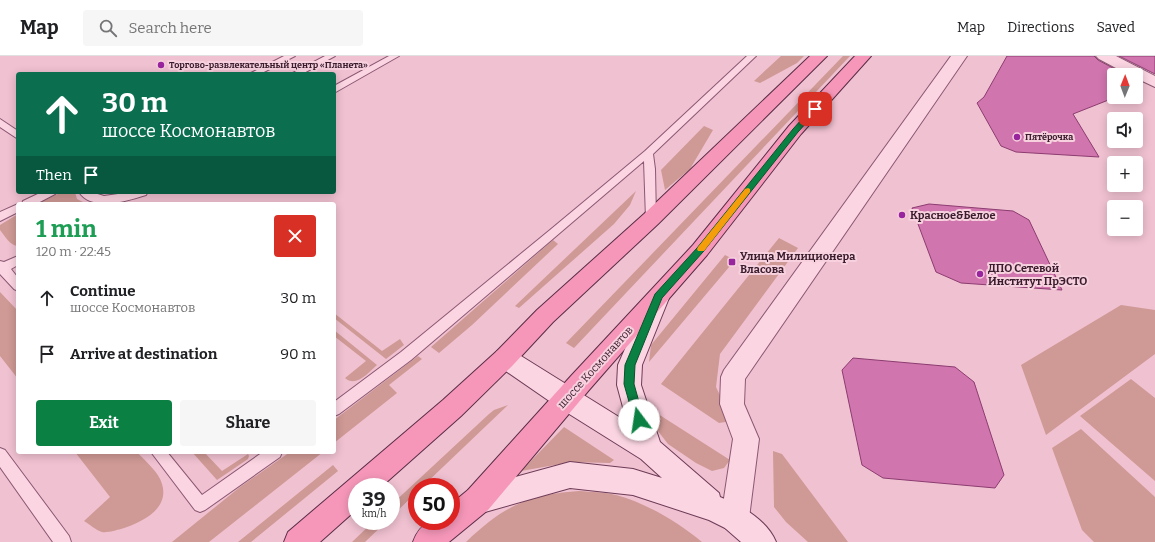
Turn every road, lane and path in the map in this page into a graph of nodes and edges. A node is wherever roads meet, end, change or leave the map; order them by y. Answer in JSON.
{"nodes":[{"id":1,"x":290,"y":56,"type":"edge"},
{"id":2,"x":331,"y":56,"type":"edge"},
{"id":3,"x":395,"y":56,"type":"edge"},
{"id":4,"x":752,"y":56,"type":"edge"},
{"id":5,"x":819,"y":56,"type":"edge"},
{"id":6,"x":863,"y":56,"type":"edge"},
{"id":7,"x":958,"y":56,"type":"edge"},
{"id":8,"x":1104,"y":56,"type":"edge"},
{"id":9,"x":257,"y":72,"type":"edge"},
{"id":10,"x":300,"y":72,"type":"edge"},
{"id":11,"x":1155,"y":82,"type":"edge"},
{"id":12,"x":336,"y":89,"type":"edge"},
{"id":13,"x":0,"y":122,"type":"edge"},
{"id":14,"x":16,"y":134,"type":"edge"},
{"id":15,"x":648,"y":153,"type":"junction"},
{"id":16,"x":47,"y":194,"type":"edge"},
{"id":17,"x":86,"y":194,"type":"edge"},
{"id":18,"x":136,"y":194,"type":"edge"},
{"id":19,"x":141,"y":194,"type":"edge"},
{"id":20,"x":31,"y":202,"type":"edge"},
{"id":21,"x":125,"y":202,"type":"edge"},
{"id":22,"x":16,"y":209,"type":"edge"},
{"id":23,"x":0,"y":217,"type":"edge"},
{"id":24,"x":651,"y":219,"type":"junction"},
{"id":25,"x":16,"y":261,"type":"edge"},
{"id":26,"x":1,"y":268,"type":"edge"},
{"id":27,"x":16,"y":284,"type":"edge"},
{"id":28,"x":658,"y":297,"type":"junction"},
{"id":29,"x":506,"y":358,"type":"junction"},
{"id":30,"x":567,"y":399,"type":"junction"},
{"id":31,"x":336,"y":408,"type":"edge"},
{"id":32,"x":650,"y":450,"type":"junction"},
{"id":33,"x":160,"y":454,"type":"edge"},
{"id":34,"x":272,"y":454,"type":"edge"},
{"id":35,"x":0,"y":455,"type":"edge"},
{"id":36,"x":371,"y":478,"type":"edge"},
{"id":37,"x":348,"y":499,"type":"edge"},
{"id":38,"x":478,"y":500,"type":"junction"},
{"id":39,"x":724,"y":513,"type":"junction"},
{"id":40,"x":63,"y":542,"type":"edge"},
{"id":41,"x":298,"y":542,"type":"edge"},
{"id":42,"x":427,"y":542,"type":"edge"},
{"id":43,"x":762,"y":542,"type":"edge"}],
"edges":[{"from":1,"to":9,"type":"lane"},
{"from":2,"to":10,"type":"lane"},
{"from":3,"to":12,"type":"lane"},
{"from":4,"to":15,"type":"lane"},
{"from":5,"to":24,"type":"main road"},
{"from":6,"to":28,"type":"main road","name":"шоссе Космонавтов"},
{"from":7,"to":39,"type":"street"},
{"from":8,"to":11,"type":"street"},
{"from":13,"to":14,"type":"lane"},
{"from":15,"to":24,"type":"lane"},
{"from":15,"to":31,"type":"lane"},
{"from":16,"to":20,"type":"lane"},
{"from":17,"to":18,"type":"lane"},
{"from":19,"to":21,"type":"lane"},
{"from":22,"to":23,"type":"lane"},
{"from":24,"to":29,"type":"main road"},
{"from":25,"to":26,"type":"lane"},
{"from":26,"to":27,"type":"lane"},
{"from":28,"to":30,"type":"main road","name":"шоссе Космонавтов"},
{"from":28,"to":32,"type":"street"},
{"from":29,"to":30,"type":"street"},
{"from":29,"to":36,"type":"main road"},
{"from":30,"to":32,"type":"street"},
{"from":30,"to":38,"type":"main road","name":"шоссе Космонавтов"},
{"from":32,"to":39,"type":"street"},
{"from":33,"to":34,"type":"lane"},
{"from":35,"to":40,"type":"lane"},
{"from":37,"to":41,"type":"main road"},
{"from":38,"to":39,"type":"street"},
{"from":38,"to":42,"type":"main road","name":"шоссе Космонавтов"},
{"from":39,"to":43,"type":"street"}]}
